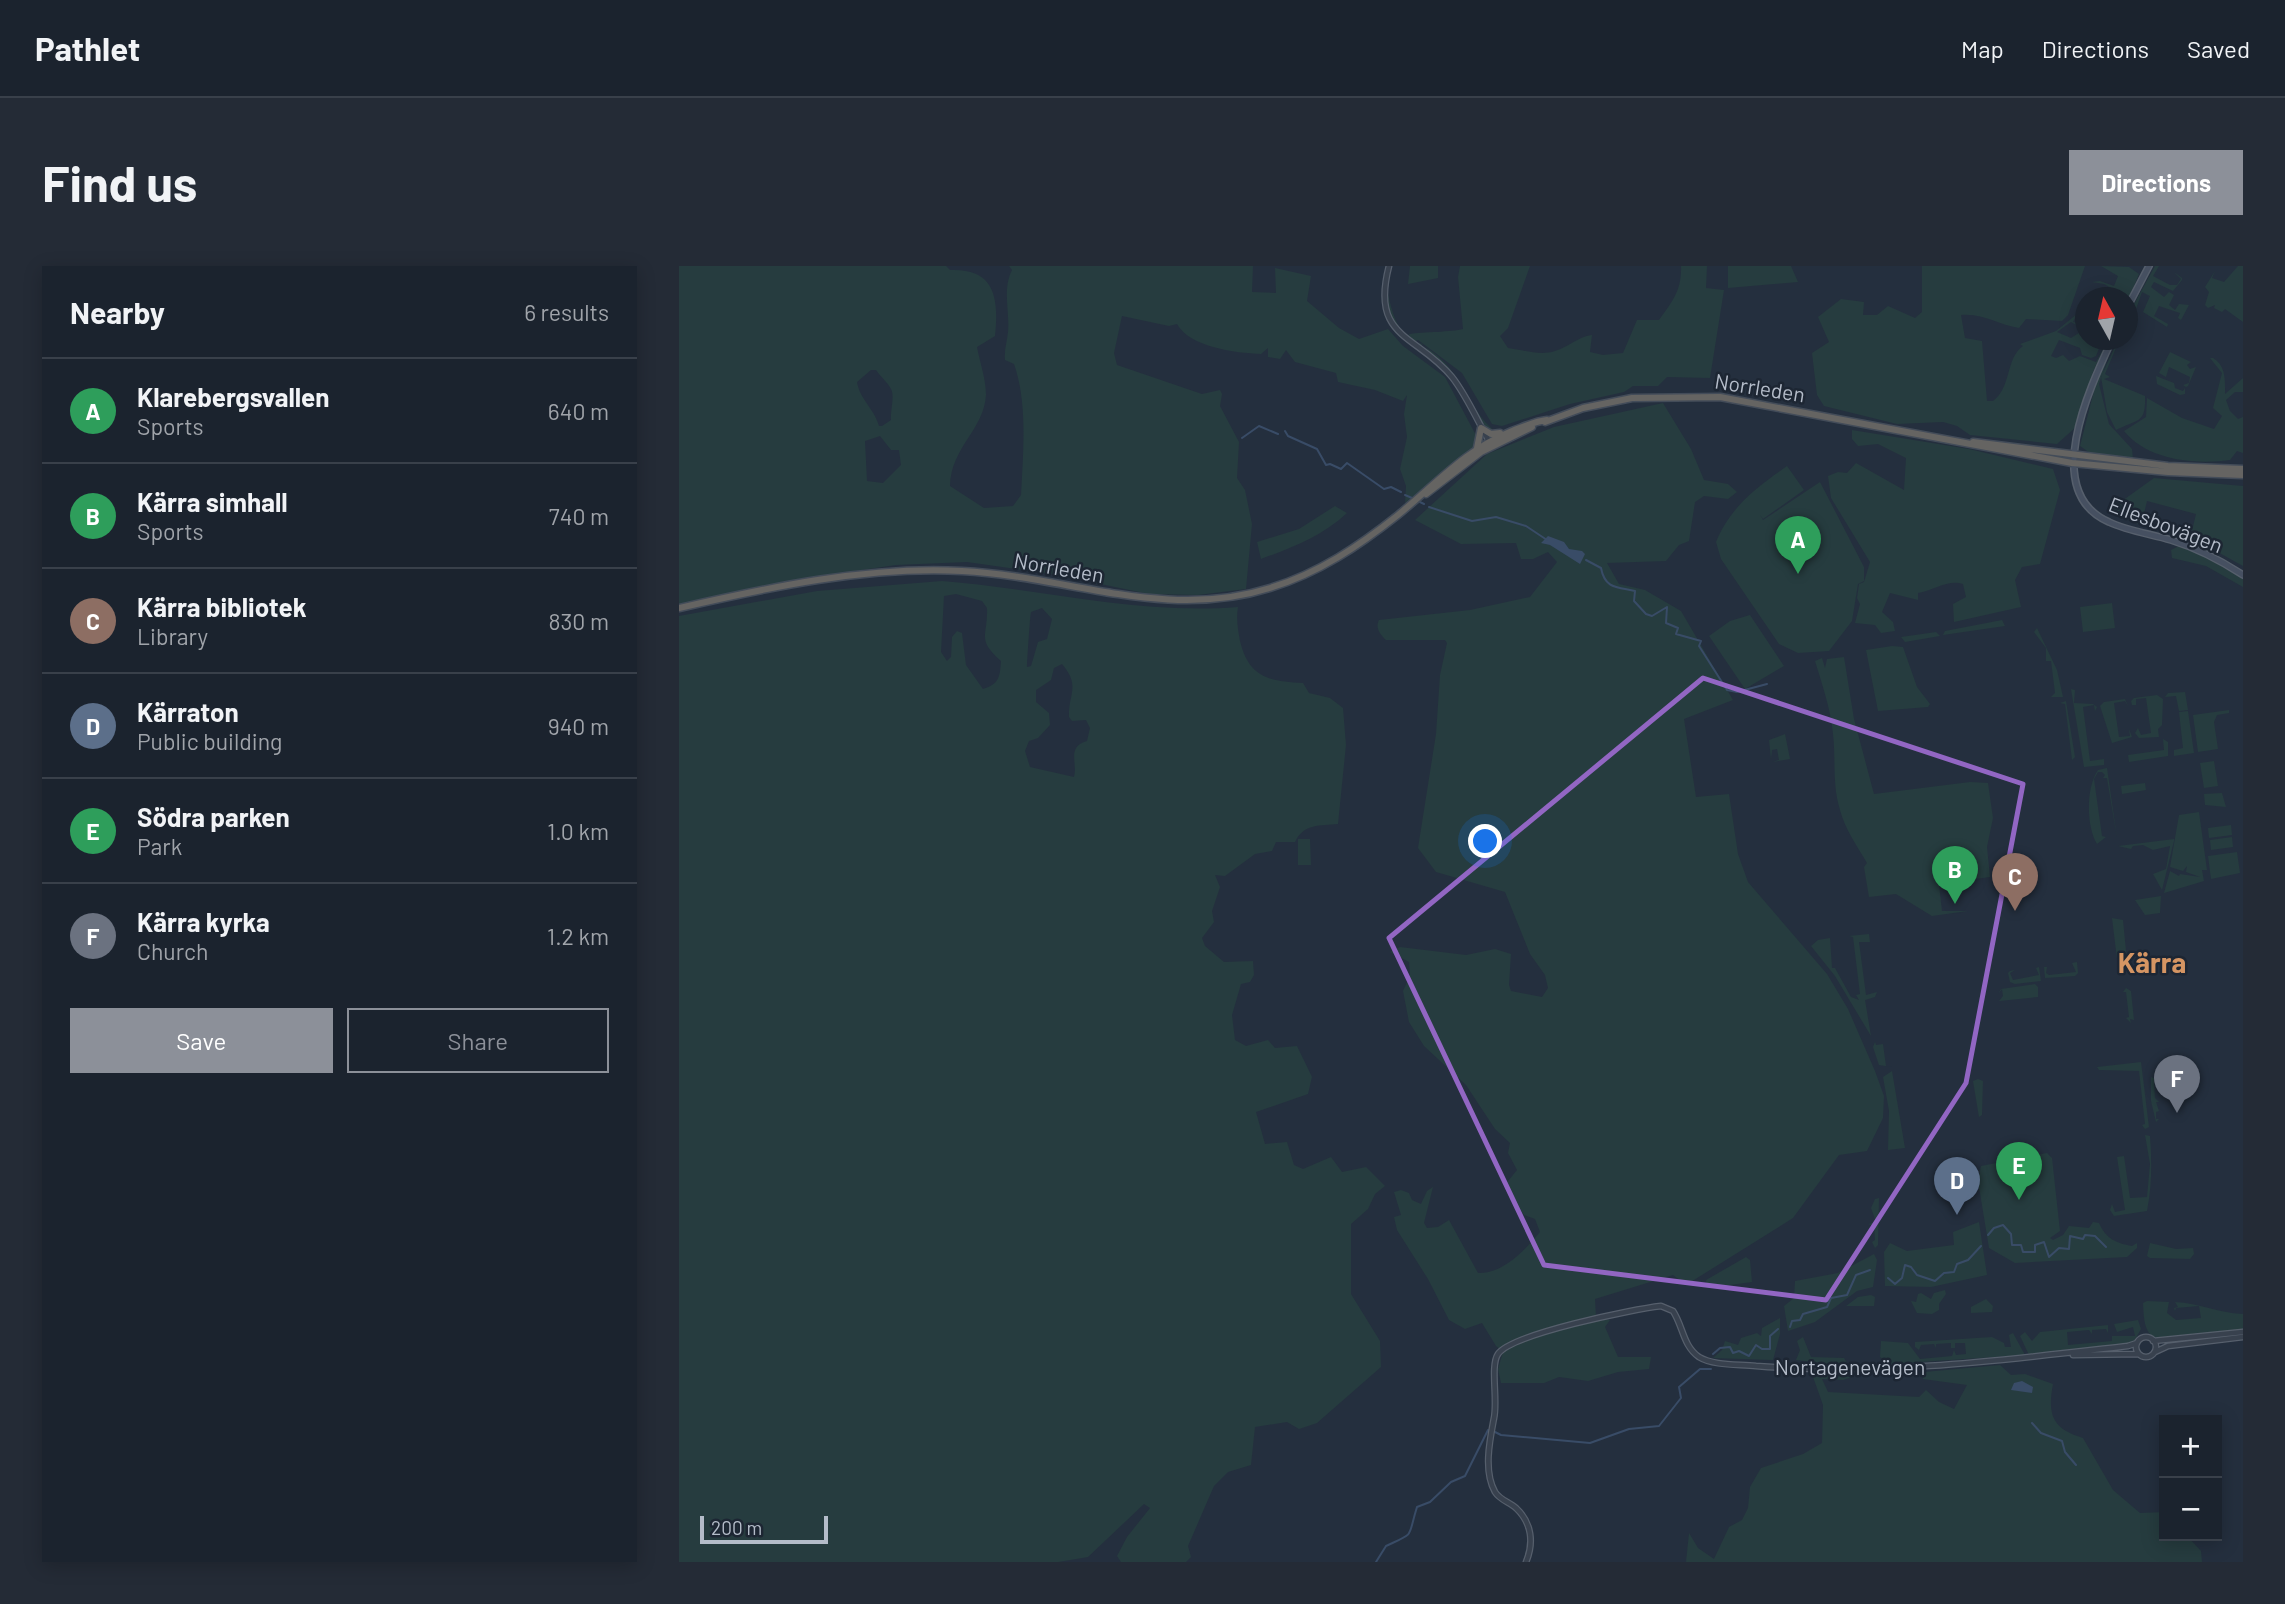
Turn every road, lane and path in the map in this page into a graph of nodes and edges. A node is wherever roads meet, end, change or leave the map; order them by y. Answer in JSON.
{"nodes":[{"id":1,"x":1389,"y":266,"type":"edge"},
{"id":2,"x":2149,"y":266,"type":"edge"},
{"id":3,"x":2138,"y":287,"type":"edge"},
{"id":4,"x":2108,"y":350,"type":"edge"},
{"id":5,"x":1547,"y":420,"type":"junction"},
{"id":6,"x":1481,"y":428,"type":"junction"},
{"id":7,"x":1515,"y":430,"type":"junction"},
{"id":8,"x":1968,"y":442,"type":"junction"},
{"id":9,"x":1490,"y":444,"type":"junction"},
{"id":10,"x":1477,"y":449,"type":"junction"},
{"id":11,"x":2073,"y":453,"type":"junction"},
{"id":12,"x":2072,"y":463,"type":"junction"},
{"id":13,"x":2243,"y":469,"type":"edge"},
{"id":14,"x":2243,"y":475,"type":"edge"},
{"id":15,"x":1410,"y":505,"type":"junction"},
{"id":16,"x":2243,"y":575,"type":"edge"},
{"id":17,"x":679,"y":608,"type":"edge"},
{"id":18,"x":2243,"y":1335,"type":"edge"},
{"id":19,"x":2153,"y":1340,"type":"junction"},
{"id":20,"x":2137,"y":1343,"type":"junction"},
{"id":21,"x":2155,"y":1352,"type":"junction"},
{"id":22,"x":2138,"y":1354,"type":"junction"},
{"id":23,"x":2062,"y":1355,"type":"junction"},
{"id":24,"x":1526,"y":1562,"type":"edge"}],
"edges":[{"from":1,"to":6,"type":"street"},
{"from":2,"to":3,"type":"main road"},
{"from":4,"to":11,"type":"main road","name":"Ellesbovägen"},
{"from":5,"to":7,"type":"highway","name":"Norrleden"},
{"from":5,"to":8,"type":"highway","name":"Norrleden"},
{"from":5,"to":9,"type":"highway","name":"Norrleden"},
{"from":6,"to":7,"type":"highway"},
{"from":6,"to":9,"type":"street"},
{"from":6,"to":10,"type":"highway"},
{"from":7,"to":9,"type":"highway","name":"Norrleden"},
{"from":8,"to":11,"type":"highway","name":"Norrleden"},
{"from":8,"to":12,"type":"highway","name":"Norrleden"},
{"from":9,"to":10,"type":"highway","name":"Norrleden"},
{"from":9,"to":15,"type":"highway","name":"Norrleden"},
{"from":10,"to":15,"type":"highway","name":"Norrleden"},
{"from":11,"to":12,"type":"main road","name":"Ellesbovägen"},
{"from":11,"to":13,"type":"highway","name":"Norrleden"},
{"from":12,"to":14,"type":"highway","name":"Norrleden"},
{"from":12,"to":16,"type":"main road","name":"Ellesbovägen"},
{"from":15,"to":17,"type":"highway","name":"Norrleden"},
{"from":18,"to":19,"type":"street","name":"Nortagenevägen"},
{"from":18,"to":21,"type":"street","name":"Nortagenevägen"},
{"from":19,"to":20,"type":"street","name":"Nortagenevägen"},
{"from":19,"to":21,"type":"street"},
{"from":20,"to":22,"type":"street"},
{"from":20,"to":23,"type":"street","name":"Nortagenevägen"},
{"from":21,"to":22,"type":"street","name":"Nortagenevägen"},
{"from":22,"to":23,"type":"street","name":"Nortagenevägen"},
{"from":23,"to":24,"type":"street","name":"Nortagenevägen"}]}
